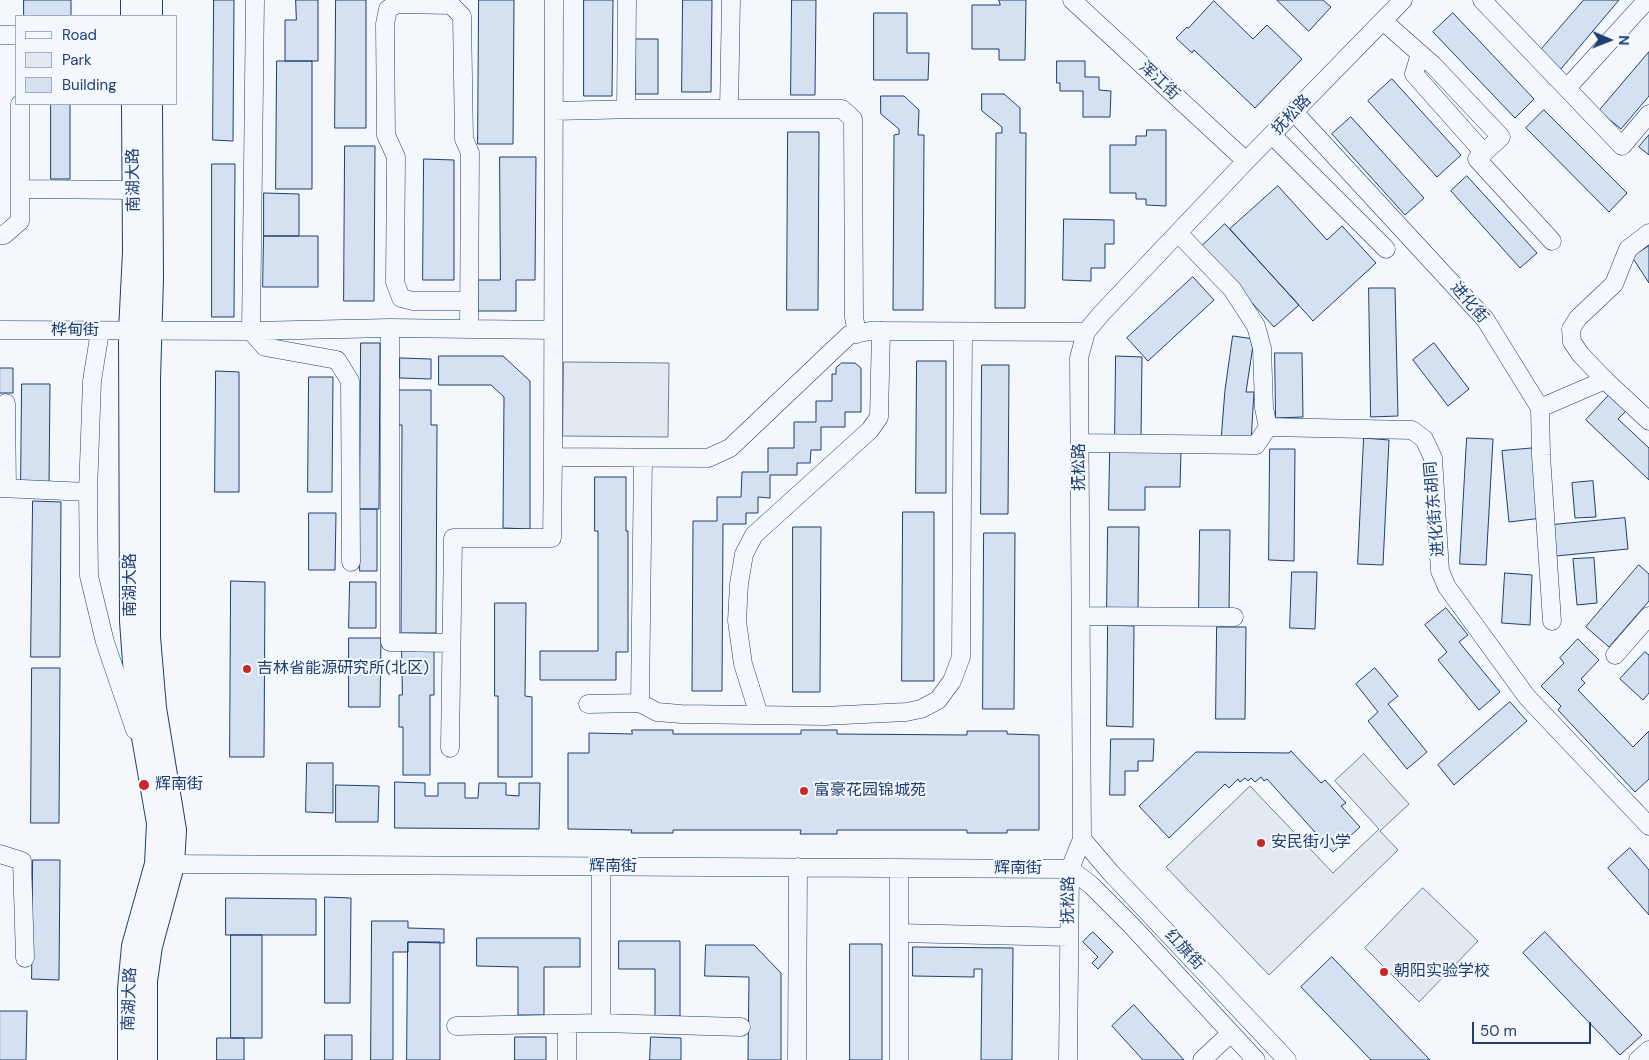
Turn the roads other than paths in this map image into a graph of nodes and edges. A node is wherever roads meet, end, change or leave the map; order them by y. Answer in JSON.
{"nodes":[{"id":1,"x":132,"y":0,"type":"edge"},
{"id":2,"x":151,"y":0,"type":"edge"},
{"id":3,"x":255,"y":0,"type":"edge"},
{"id":4,"x":554,"y":0,"type":"edge"},
{"id":5,"x":627,"y":0,"type":"edge"},
{"id":6,"x":730,"y":0,"type":"edge"},
{"id":7,"x":1072,"y":0,"type":"edge"},
{"id":8,"x":1403,"y":0,"type":"edge"},
{"id":9,"x":1647,"y":0,"type":"edge"},
{"id":10,"x":1490,"y":3,"type":"edge"},
{"id":11,"x":132,"y":15,"type":"edge"},
{"id":12,"x":151,"y":15,"type":"edge"},
{"id":13,"x":1383,"y":20,"type":"junction"},
{"id":14,"x":0,"y":34,"type":"edge"},
{"id":15,"x":15,"y":35,"type":"edge"},
{"id":16,"x":1567,"y":88,"type":"junction"},
{"id":17,"x":20,"y":105,"type":"edge"},
{"id":18,"x":133,"y":105,"type":"edge"},
{"id":19,"x":151,"y":105,"type":"edge"},
{"id":20,"x":729,"y":108,"type":"junction"},
{"id":21,"x":626,"y":109,"type":"junction"},
{"id":22,"x":554,"y":111,"type":"junction"},
{"id":23,"x":1295,"y":113,"type":"junction"},
{"id":24,"x":1649,"y":114,"type":"edge"},
{"id":25,"x":1272,"y":135,"type":"junction"},
{"id":26,"x":1246,"y":162,"type":"junction"},
{"id":27,"x":20,"y":189,"type":"junction"},
{"id":28,"x":134,"y":190,"type":"junction"},
{"id":29,"x":1178,"y":233,"type":"junction"},
{"id":30,"x":1649,"y":233,"type":"edge"},
{"id":31,"x":0,"y":235,"type":"edge"},
{"id":32,"x":1552,"y":241,"type":"dead end"},
{"id":33,"x":1386,"y":249,"type":"dead end"},
{"id":34,"x":401,"y":298,"type":"junction"},
{"id":35,"x":469,"y":301,"type":"junction"},
{"id":36,"x":396,"y":328,"type":"junction"},
{"id":37,"x":469,"y":329,"type":"junction"},
{"id":38,"x":0,"y":330,"type":"edge"},
{"id":39,"x":553,"y":330,"type":"junction"},
{"id":40,"x":100,"y":331,"type":"junction"},
{"id":41,"x":140,"y":331,"type":"junction"},
{"id":42,"x":251,"y":331,"type":"junction"},
{"id":43,"x":880,"y":331,"type":"junction"},
{"id":44,"x":963,"y":332,"type":"junction"},
{"id":45,"x":1086,"y":332,"type":"junction"},
{"id":46,"x":857,"y":334,"type":"junction"},
{"id":47,"x":1605,"y":380,"type":"junction"},
{"id":48,"x":6,"y":403,"type":"dead end"},
{"id":49,"x":1540,"y":408,"type":"junction"},
{"id":50,"x":1649,"y":421,"type":"edge"},
{"id":51,"x":1268,"y":427,"type":"junction"},
{"id":52,"x":1080,"y":443,"type":"junction"},
{"id":53,"x":554,"y":457,"type":"junction"},
{"id":54,"x":643,"y":458,"type":"junction"},
{"id":55,"x":4,"y":488,"type":"edge"},
{"id":56,"x":88,"y":492,"type":"junction"},
{"id":57,"x":352,"y":562,"type":"dead end"},
{"id":58,"x":1081,"y":616,"type":"junction"},
{"id":59,"x":1649,"y":616,"type":"edge"},
{"id":60,"x":1234,"y":617,"type":"dead end"},
{"id":61,"x":1552,"y":621,"type":"dead end"},
{"id":62,"x":452,"y":643,"type":"junction"},
{"id":63,"x":1615,"y":655,"type":"dead end"},
{"id":64,"x":640,"y":703,"type":"junction"},
{"id":65,"x":588,"y":704,"type":"dead end"},
{"id":66,"x":759,"y":715,"type":"junction"},
{"id":67,"x":450,"y":748,"type":"dead end"},
{"id":68,"x":150,"y":771,"type":"junction"},
{"id":69,"x":1646,"y":818,"type":"edge"},
{"id":70,"x":1082,"y":839,"type":"junction"},
{"id":71,"x":0,"y":854,"type":"edge"},
{"id":72,"x":165,"y":864,"type":"junction"},
{"id":73,"x":601,"y":867,"type":"junction"},
{"id":74,"x":798,"y":867,"type":"junction"},
{"id":75,"x":899,"y":868,"type":"junction"},
{"id":76,"x":1070,"y":869,"type":"junction"},
{"id":77,"x":899,"y":933,"type":"junction"},
{"id":78,"x":1068,"y":937,"type":"junction"},
{"id":79,"x":25,"y":958,"type":"dead end"},
{"id":80,"x":601,"y":1023,"type":"junction"},
{"id":81,"x":567,"y":1024,"type":"junction"},
{"id":82,"x":456,"y":1026,"type":"dead end"},
{"id":83,"x":741,"y":1027,"type":"dead end"},
{"id":84,"x":1231,"y":1034,"type":"junction"},
{"id":85,"x":1649,"y":1050,"type":"edge"},
{"id":86,"x":129,"y":1060,"type":"edge"},
{"id":87,"x":146,"y":1060,"type":"edge"},
{"id":88,"x":567,"y":1060,"type":"edge"},
{"id":89,"x":797,"y":1060,"type":"edge"},
{"id":90,"x":899,"y":1060,"type":"edge"},
{"id":91,"x":1068,"y":1060,"type":"edge"},
{"id":92,"x":1202,"y":1060,"type":"edge"},
{"id":93,"x":1256,"y":1060,"type":"edge"},
{"id":94,"x":1287,"y":1060,"type":"edge"},
{"id":95,"x":1638,"y":1060,"type":"edge"}],
"edges":[{"from":1,"to":11,"type":"main road"},
{"from":2,"to":12,"type":"main road"},
{"from":3,"to":42,"type":"street"},
{"from":4,"to":22,"type":"street"},
{"from":5,"to":21,"type":"street"},
{"from":6,"to":20,"type":"street"},
{"from":7,"to":26,"type":"street","name":"浑江街"},
{"from":8,"to":13,"type":"street","name":"抚松路"},
{"from":9,"to":16,"type":"street"},
{"from":10,"to":16,"type":"street"},
{"from":13,"to":23,"type":"street","name":"抚松路"},
{"from":13,"to":32,"type":"street"},
{"from":14,"to":15,"type":"street"},
{"from":16,"to":24,"type":"street"},
{"from":17,"to":27,"type":"street"},
{"from":18,"to":28,"type":"main road","name":"南湖大路"},
{"from":19,"to":41,"type":"main road","name":"南湖大路"},
{"from":20,"to":21,"type":"street"},
{"from":20,"to":46,"type":"street"},
{"from":21,"to":22,"type":"street"},
{"from":22,"to":39,"type":"street"},
{"from":23,"to":25,"type":"street","name":"抚松路"},
{"from":23,"to":49,"type":"street","name":"进化街"},
{"from":25,"to":26,"type":"street","name":"抚松路"},
{"from":25,"to":33,"type":"street"},
{"from":26,"to":29,"type":"street","name":"抚松路"},
{"from":27,"to":28,"type":"street"},
{"from":27,"to":31,"type":"street"},
{"from":28,"to":41,"type":"main road","name":"南湖大路"},
{"from":29,"to":45,"type":"street","name":"抚松路"},
{"from":29,"to":51,"type":"street"},
{"from":30,"to":47,"type":"street"},
{"from":34,"to":35,"type":"street"},
{"from":34,"to":35,"type":"street"},
{"from":34,"to":36,"type":"street"},
{"from":35,"to":37,"type":"street"},
{"from":36,"to":37,"type":"street","name":"桦甸街"},
{"from":36,"to":42,"type":"street","name":"桦甸街"},
{"from":36,"to":62,"type":"street"},
{"from":37,"to":39,"type":"street","name":"桦甸街"},
{"from":38,"to":40,"type":"street","name":"桦甸街"},
{"from":39,"to":53,"type":"street"},
{"from":40,"to":41,"type":"street","name":"桦甸街"},
{"from":40,"to":56,"type":"street"},
{"from":41,"to":42,"type":"street","name":"桦甸街"},
{"from":41,"to":68,"type":"main road","name":"南湖大路"},
{"from":41,"to":72,"type":"main road","name":"南湖大路"},
{"from":42,"to":57,"type":"street"},
{"from":43,"to":44,"type":"street"},
{"from":43,"to":46,"type":"street"},
{"from":43,"to":66,"type":"street"},
{"from":44,"to":45,"type":"street"},
{"from":44,"to":66,"type":"street"},
{"from":45,"to":52,"type":"street","name":"抚松路"},
{"from":46,"to":54,"type":"street"},
{"from":47,"to":49,"type":"street"},
{"from":47,"to":50,"type":"street"},
{"from":48,"to":55,"type":"street"},
{"from":49,"to":61,"type":"street"},
{"from":51,"to":52,"type":"street"},
{"from":51,"to":69,"type":"street","name":"进化街东胡同"},
{"from":52,"to":58,"type":"street","name":"抚松路"},
{"from":53,"to":54,"type":"street"},
{"from":53,"to":62,"type":"street"},
{"from":54,"to":64,"type":"street"},
{"from":55,"to":56,"type":"street"},
{"from":56,"to":68,"type":"street"},
{"from":58,"to":60,"type":"street"},
{"from":58,"to":70,"type":"street","name":"抚松路"},
{"from":59,"to":63,"type":"street"},
{"from":62,"to":67,"type":"street"},
{"from":64,"to":65,"type":"street"},
{"from":64,"to":66,"type":"street"},
{"from":68,"to":72,"type":"main road","name":"南湖大路"},
{"from":70,"to":76,"type":"street","name":"抚松路"},
{"from":70,"to":94,"type":"street","name":"红旗街"},
{"from":71,"to":79,"type":"street"},
{"from":72,"to":73,"type":"street","name":"辉南街"},
{"from":72,"to":86,"type":"main road","name":"南湖大路"},
{"from":72,"to":87,"type":"main road","name":"南湖大路"},
{"from":73,"to":74,"type":"street","name":"辉南街"},
{"from":73,"to":80,"type":"street"},
{"from":74,"to":75,"type":"street","name":"辉南街"},
{"from":74,"to":89,"type":"street"},
{"from":75,"to":76,"type":"street","name":"辉南街"},
{"from":75,"to":77,"type":"street"},
{"from":76,"to":78,"type":"street","name":"抚松路"},
{"from":76,"to":84,"type":"street","name":"红旗街"},
{"from":77,"to":78,"type":"street"},
{"from":77,"to":90,"type":"street"},
{"from":78,"to":91,"type":"street","name":"抚松路"},
{"from":80,"to":81,"type":"street"},
{"from":80,"to":83,"type":"street"},
{"from":81,"to":82,"type":"street"},
{"from":81,"to":88,"type":"street"},
{"from":84,"to":92,"type":"street"},
{"from":84,"to":93,"type":"street","name":"红旗街"},
{"from":85,"to":95,"type":"street"}]}
